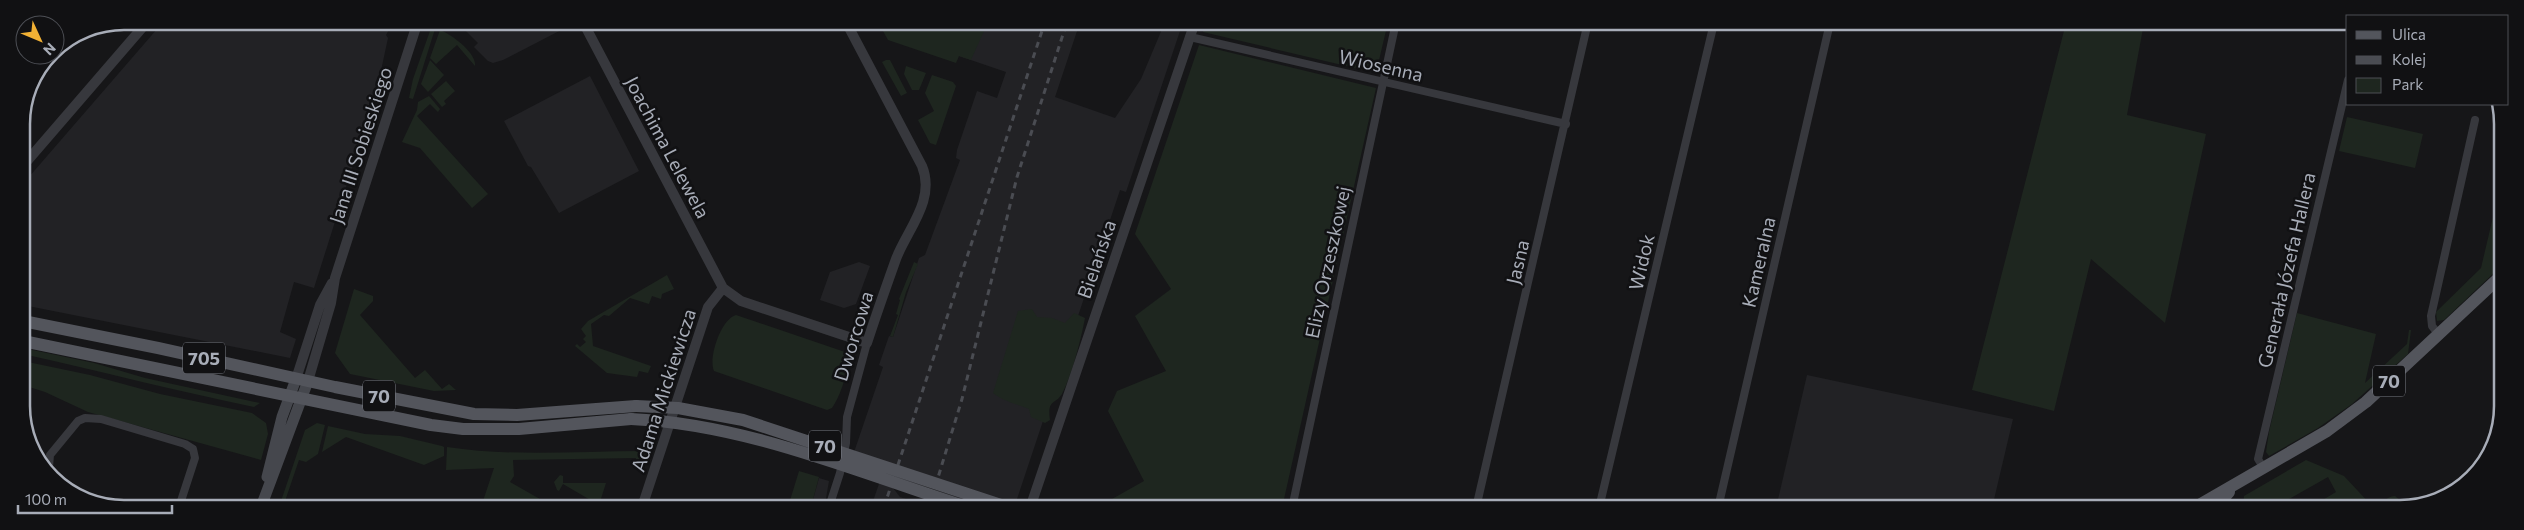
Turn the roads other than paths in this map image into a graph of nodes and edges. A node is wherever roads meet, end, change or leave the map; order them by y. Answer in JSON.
{"nodes":[{"id":1,"x":140,"y":30,"type":"edge"},
{"id":2,"x":415,"y":30,"type":"edge"},
{"id":3,"x":587,"y":30,"type":"edge"},
{"id":4,"x":850,"y":30,"type":"edge"},
{"id":5,"x":1192,"y":30,"type":"edge"},
{"id":6,"x":1394,"y":30,"type":"edge"},
{"id":7,"x":1586,"y":30,"type":"edge"},
{"id":8,"x":1712,"y":30,"type":"edge"},
{"id":9,"x":1828,"y":30,"type":"edge"},
{"id":10,"x":1190,"y":37,"type":"junction"},
{"id":11,"x":1382,"y":83,"type":"junction"},
{"id":12,"x":2346,"y":88,"type":"edge"},
{"id":13,"x":2474,"y":120,"type":"dead end"},
{"id":14,"x":1566,"y":124,"type":"junction"},
{"id":15,"x":30,"y":158,"type":"edge"},
{"id":16,"x":2494,"y":283,"type":"edge"},
{"id":17,"x":723,"y":288,"type":"junction"},
{"id":18,"x":30,"y":322,"type":"edge"},
{"id":19,"x":2439,"y":335,"type":"junction"},
{"id":20,"x":30,"y":342,"type":"edge"},
{"id":21,"x":867,"y":343,"type":"junction"},
{"id":22,"x":302,"y":380,"type":"junction"},
{"id":23,"x":289,"y":395,"type":"junction"},
{"id":24,"x":303,"y":398,"type":"junction"},
{"id":25,"x":49,"y":463,"type":"edge"},
{"id":26,"x":2262,"y":467,"type":"junction"},
{"id":27,"x":2236,"y":484,"type":"junction"},
{"id":28,"x":266,"y":493,"type":"junction"},
{"id":29,"x":181,"y":500,"type":"edge"},
{"id":30,"x":264,"y":500,"type":"edge"},
{"id":31,"x":644,"y":500,"type":"edge"},
{"id":32,"x":831,"y":500,"type":"edge"},
{"id":33,"x":943,"y":500,"type":"edge"},
{"id":34,"x":986,"y":500,"type":"edge"},
{"id":35,"x":1033,"y":500,"type":"edge"},
{"id":36,"x":1294,"y":500,"type":"edge"},
{"id":37,"x":1478,"y":500,"type":"edge"},
{"id":38,"x":1601,"y":500,"type":"edge"},
{"id":39,"x":1720,"y":500,"type":"edge"},
{"id":40,"x":2208,"y":500,"type":"edge"},
{"id":41,"x":2222,"y":500,"type":"edge"}],
"edges":[{"from":1,"to":15,"type":"street"},
{"from":2,"to":22,"type":"street","name":"Jana III Sobieskiego"},
{"from":3,"to":17,"type":"street","name":"Joachima Lelewela"},
{"from":4,"to":21,"type":"street","name":"Dworcowa"},
{"from":5,"to":10,"type":"street","name":"Bielańska"},
{"from":6,"to":11,"type":"street","name":"Elizy Orzeszkowej"},
{"from":7,"to":14,"type":"street","name":"Jasna"},
{"from":8,"to":38,"type":"street","name":"Widok"},
{"from":9,"to":39,"type":"street","name":"Kameralna"},
{"from":10,"to":11,"type":"street","name":"Wiosenna"},
{"from":10,"to":35,"type":"street","name":"Bielańska"},
{"from":11,"to":14,"type":"street","name":"Wiosenna"},
{"from":11,"to":36,"type":"street","name":"Elizy Orzeszkowej"},
{"from":12,"to":26,"type":"street","name":"Generała Józefa Hallera"},
{"from":13,"to":19,"type":"street"},
{"from":14,"to":37,"type":"street","name":"Jasna"},
{"from":16,"to":19,"type":"main road","number":"70"},
{"from":17,"to":21,"type":"street"},
{"from":17,"to":31,"type":"street","name":"Adama Mickiewicza"},
{"from":18,"to":22,"type":"main road","number":"705"},
{"from":19,"to":26,"type":"main road","number":"70"},
{"from":20,"to":23,"type":"main road","number":"705"},
{"from":21,"to":32,"type":"street","name":"Dworcowa"},
{"from":22,"to":23,"type":"main road","name":"Jana III Sobieskiego"},
{"from":22,"to":24,"type":"main road","name":"Jana III Sobieskiego"},
{"from":22,"to":34,"type":"main road","number":"70","bridge":true},
{"from":23,"to":24,"type":"main road","number":"705"},
{"from":23,"to":28,"type":"main road","name":"Jana III Sobieskiego"},
{"from":24,"to":28,"type":"main road","name":"Jana III Sobieskiego"},
{"from":24,"to":33,"type":"main road","number":"70","bridge":true},
{"from":25,"to":29,"type":"street"},
{"from":26,"to":27,"type":"main road","number":"70"},
{"from":27,"to":40,"type":"main road","number":"70"},
{"from":27,"to":41,"type":"main road","number":"70"},
{"from":28,"to":30,"type":"main road","name":"Jana III Sobieskiego"}]}
